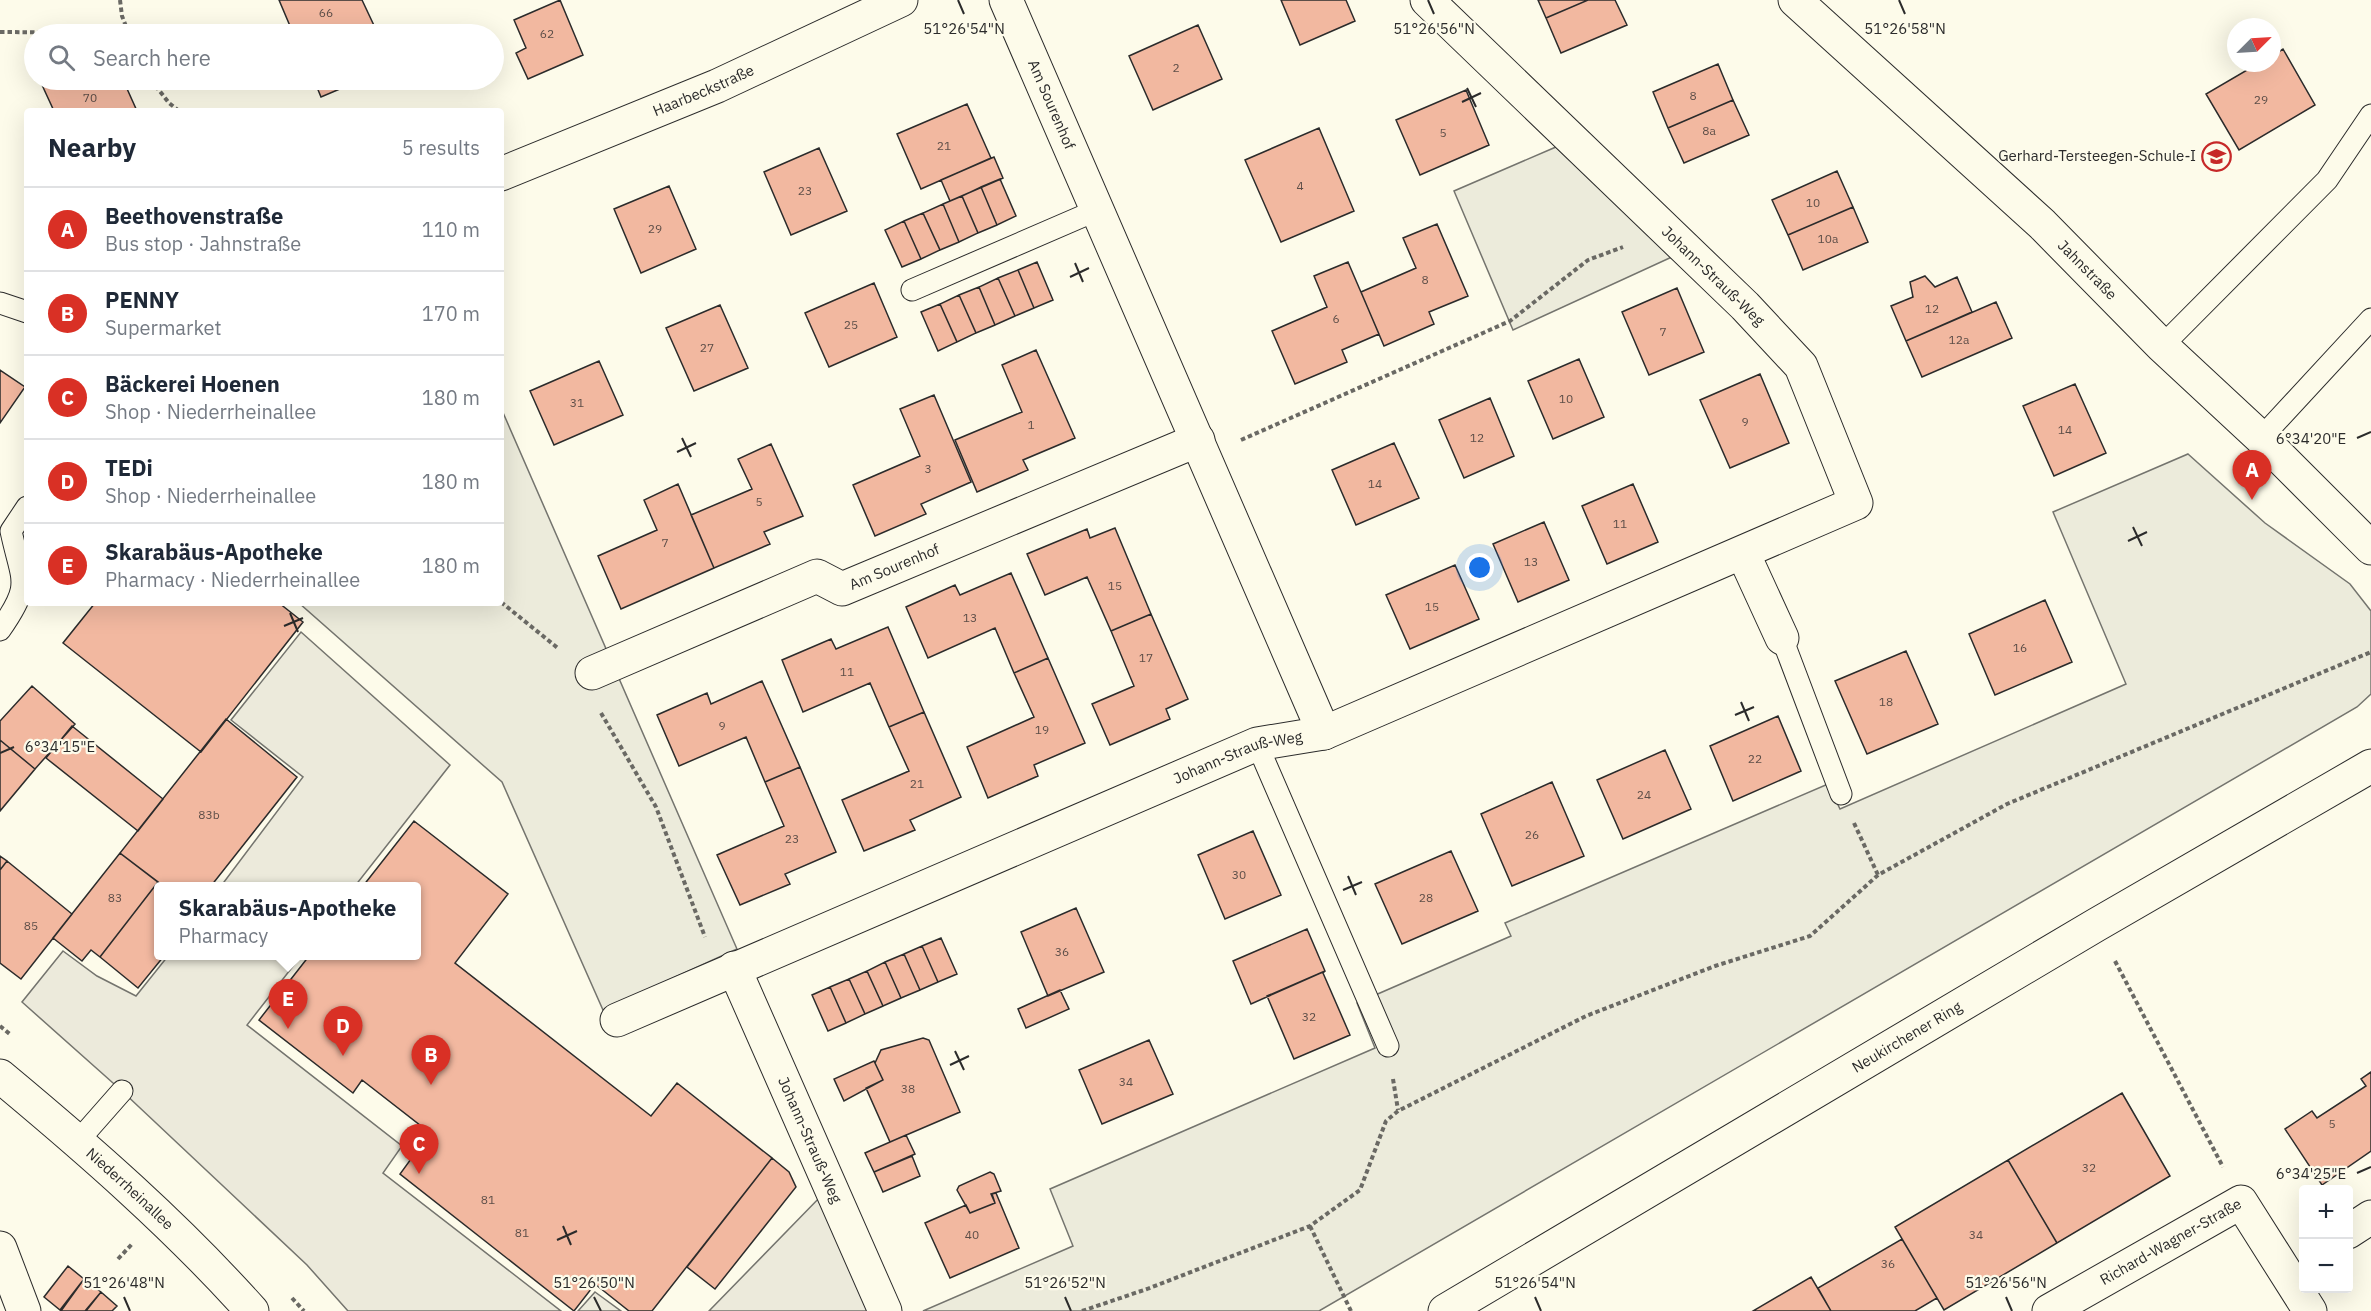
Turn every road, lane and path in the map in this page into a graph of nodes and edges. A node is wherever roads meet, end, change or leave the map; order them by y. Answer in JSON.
{"nodes":[{"id":1,"x":120,"y":0,"type":"edge"},
{"id":2,"x":901,"y":0,"type":"edge"},
{"id":3,"x":1006,"y":0,"type":"edge"},
{"id":4,"x":1427,"y":0,"type":"edge"},
{"id":5,"x":1795,"y":0,"type":"edge"},
{"id":6,"x":125,"y":24,"type":"edge"},
{"id":7,"x":0,"y":32,"type":"edge"},
{"id":8,"x":24,"y":32,"type":"edge"},
{"id":9,"x":159,"y":90,"type":"edge"},
{"id":10,"x":175,"y":108,"type":"edge"},
{"id":11,"x":2371,"y":115,"type":"edge"},
{"id":12,"x":504,"y":173,"type":"edge"},
{"id":13,"x":1097,"y":210,"type":"junction"},
{"id":14,"x":1674,"y":239,"type":"junction"},
{"id":15,"x":912,"y":290,"type":"dead end"},
{"id":16,"x":0,"y":303,"type":"edge"},
{"id":17,"x":24,"y":311,"type":"edge"},
{"id":18,"x":2371,"y":319,"type":"edge"},
{"id":19,"x":2162,"y":346,"type":"junction"},
{"id":20,"x":2261,"y":438,"type":"junction"},
{"id":21,"x":1201,"y":448,"type":"junction"},
{"id":22,"x":24,"y":512,"type":"edge"},
{"id":23,"x":2371,"y":548,"type":"edge"},
{"id":24,"x":1743,"y":553,"type":"junction"},
{"id":25,"x":24,"y":581,"type":"edge"},
{"id":26,"x":24,"y":588,"type":"edge"},
{"id":27,"x":504,"y":604,"type":"edge"},
{"id":28,"x":0,"y":630,"type":"edge"},
{"id":29,"x":1782,"y":638,"type":"joint"},
{"id":30,"x":2371,"y":652,"type":"edge"},
{"id":31,"x":592,"y":673,"type":"junction"},
{"id":32,"x":1324,"y":733,"type":"junction"},
{"id":33,"x":1257,"y":744,"type":"junction"},
{"id":34,"x":2371,"y":766,"type":"edge"},
{"id":35,"x":1841,"y":795,"type":"joint"},
{"id":36,"x":1878,"y":874,"type":"junction"},
{"id":37,"x":2096,"y":925,"type":"junction"},
{"id":38,"x":734,"y":968,"type":"junction"},
{"id":39,"x":617,"y":1020,"type":"dead end"},
{"id":40,"x":1388,"y":1046,"type":"dead end"},
{"id":41,"x":0,"y":1076,"type":"edge"},
{"id":42,"x":122,"y":1091,"type":"dead end"},
{"id":43,"x":78,"y":1141,"type":"junction"},
{"id":44,"x":2241,"y":1202,"type":"junction"},
{"id":45,"x":2371,"y":1217,"type":"edge"},
{"id":46,"x":1310,"y":1226,"type":"junction"},
{"id":47,"x":2353,"y":1229,"type":"edge"},
{"id":48,"x":0,"y":1248,"type":"edge"},
{"id":49,"x":2295,"y":1266,"type":"edge"},
{"id":50,"x":24,"y":1311,"type":"edge"},
{"id":51,"x":252,"y":1311,"type":"edge"},
{"id":52,"x":885,"y":1311,"type":"edge"},
{"id":53,"x":1082,"y":1311,"type":"edge"},
{"id":54,"x":1352,"y":1311,"type":"edge"},
{"id":55,"x":1445,"y":1311,"type":"edge"},
{"id":56,"x":2049,"y":1311,"type":"edge"},
{"id":57,"x":2310,"y":1311,"type":"edge"}],
"edges":[{"from":1,"to":6,"type":"path"},
{"from":2,"to":12,"type":"street","name":"Haarbeckstraße"},
{"from":3,"to":13,"type":"street","name":"Am Sourenhof"},
{"from":4,"to":14,"type":"street","name":"Johann-Strauß-Weg"},
{"from":5,"to":19,"type":"street","name":"Jahnstraße"},
{"from":7,"to":8,"type":"path"},
{"from":9,"to":10,"type":"path"},
{"from":11,"to":19,"type":"lane"},
{"from":13,"to":15,"type":"lane"},
{"from":13,"to":21,"type":"street","name":"Am Sourenhof"},
{"from":14,"to":21,"type":"path"},
{"from":14,"to":24,"type":"street","name":"Johann-Strauß-Weg"},
{"from":16,"to":17,"type":"lane"},
{"from":18,"to":20,"type":"lane"},
{"from":19,"to":20,"type":"street","name":"Jahnstraße"},
{"from":20,"to":23,"type":"street","name":"Jahnstraße"},
{"from":21,"to":31,"type":"street","name":"Am Sourenhof"},
{"from":21,"to":32,"type":"street","name":"Am Sourenhof"},
{"from":22,"to":25,"type":"lane"},
{"from":24,"to":29,"type":"street"},
{"from":24,"to":32,"type":"street","name":"Johann-Strauß-Weg"},
{"from":26,"to":28,"type":"lane"},
{"from":27,"to":31,"type":"path"},
{"from":29,"to":35,"type":"lane"},
{"from":30,"to":36,"type":"path"},
{"from":31,"to":38,"type":"path"},
{"from":32,"to":33,"type":"street","name":"Johann-Strauß-Weg"},
{"from":33,"to":38,"type":"street","name":"Johann-Strauß-Weg"},
{"from":33,"to":40,"type":"lane"},
{"from":34,"to":37,"type":"street","name":"Neukirchener Ring"},
{"from":35,"to":36,"type":"path"},
{"from":36,"to":46,"type":"path"},
{"from":37,"to":44,"type":"path"},
{"from":37,"to":55,"type":"street","name":"Neukirchener Ring"},
{"from":38,"to":39,"type":"street","name":"Johann-Strauß-Weg"},
{"from":38,"to":52,"type":"street","name":"Johann-Strauß-Weg"},
{"from":41,"to":43,"type":"street","name":"Niederrheinallee"},
{"from":42,"to":43,"type":"lane"},
{"from":43,"to":51,"type":"street","name":"Niederrheinallee"},
{"from":44,"to":49,"type":"street","name":"Richard-Wagner-Straße"},
{"from":44,"to":56,"type":"street","name":"Richard-Wagner-Straße"},
{"from":45,"to":47,"type":"street"},
{"from":46,"to":53,"type":"path"},
{"from":46,"to":54,"type":"path"},
{"from":48,"to":50,"type":"street"},
{"from":49,"to":57,"type":"street","name":"Richard-Wagner-Straße"}]}
